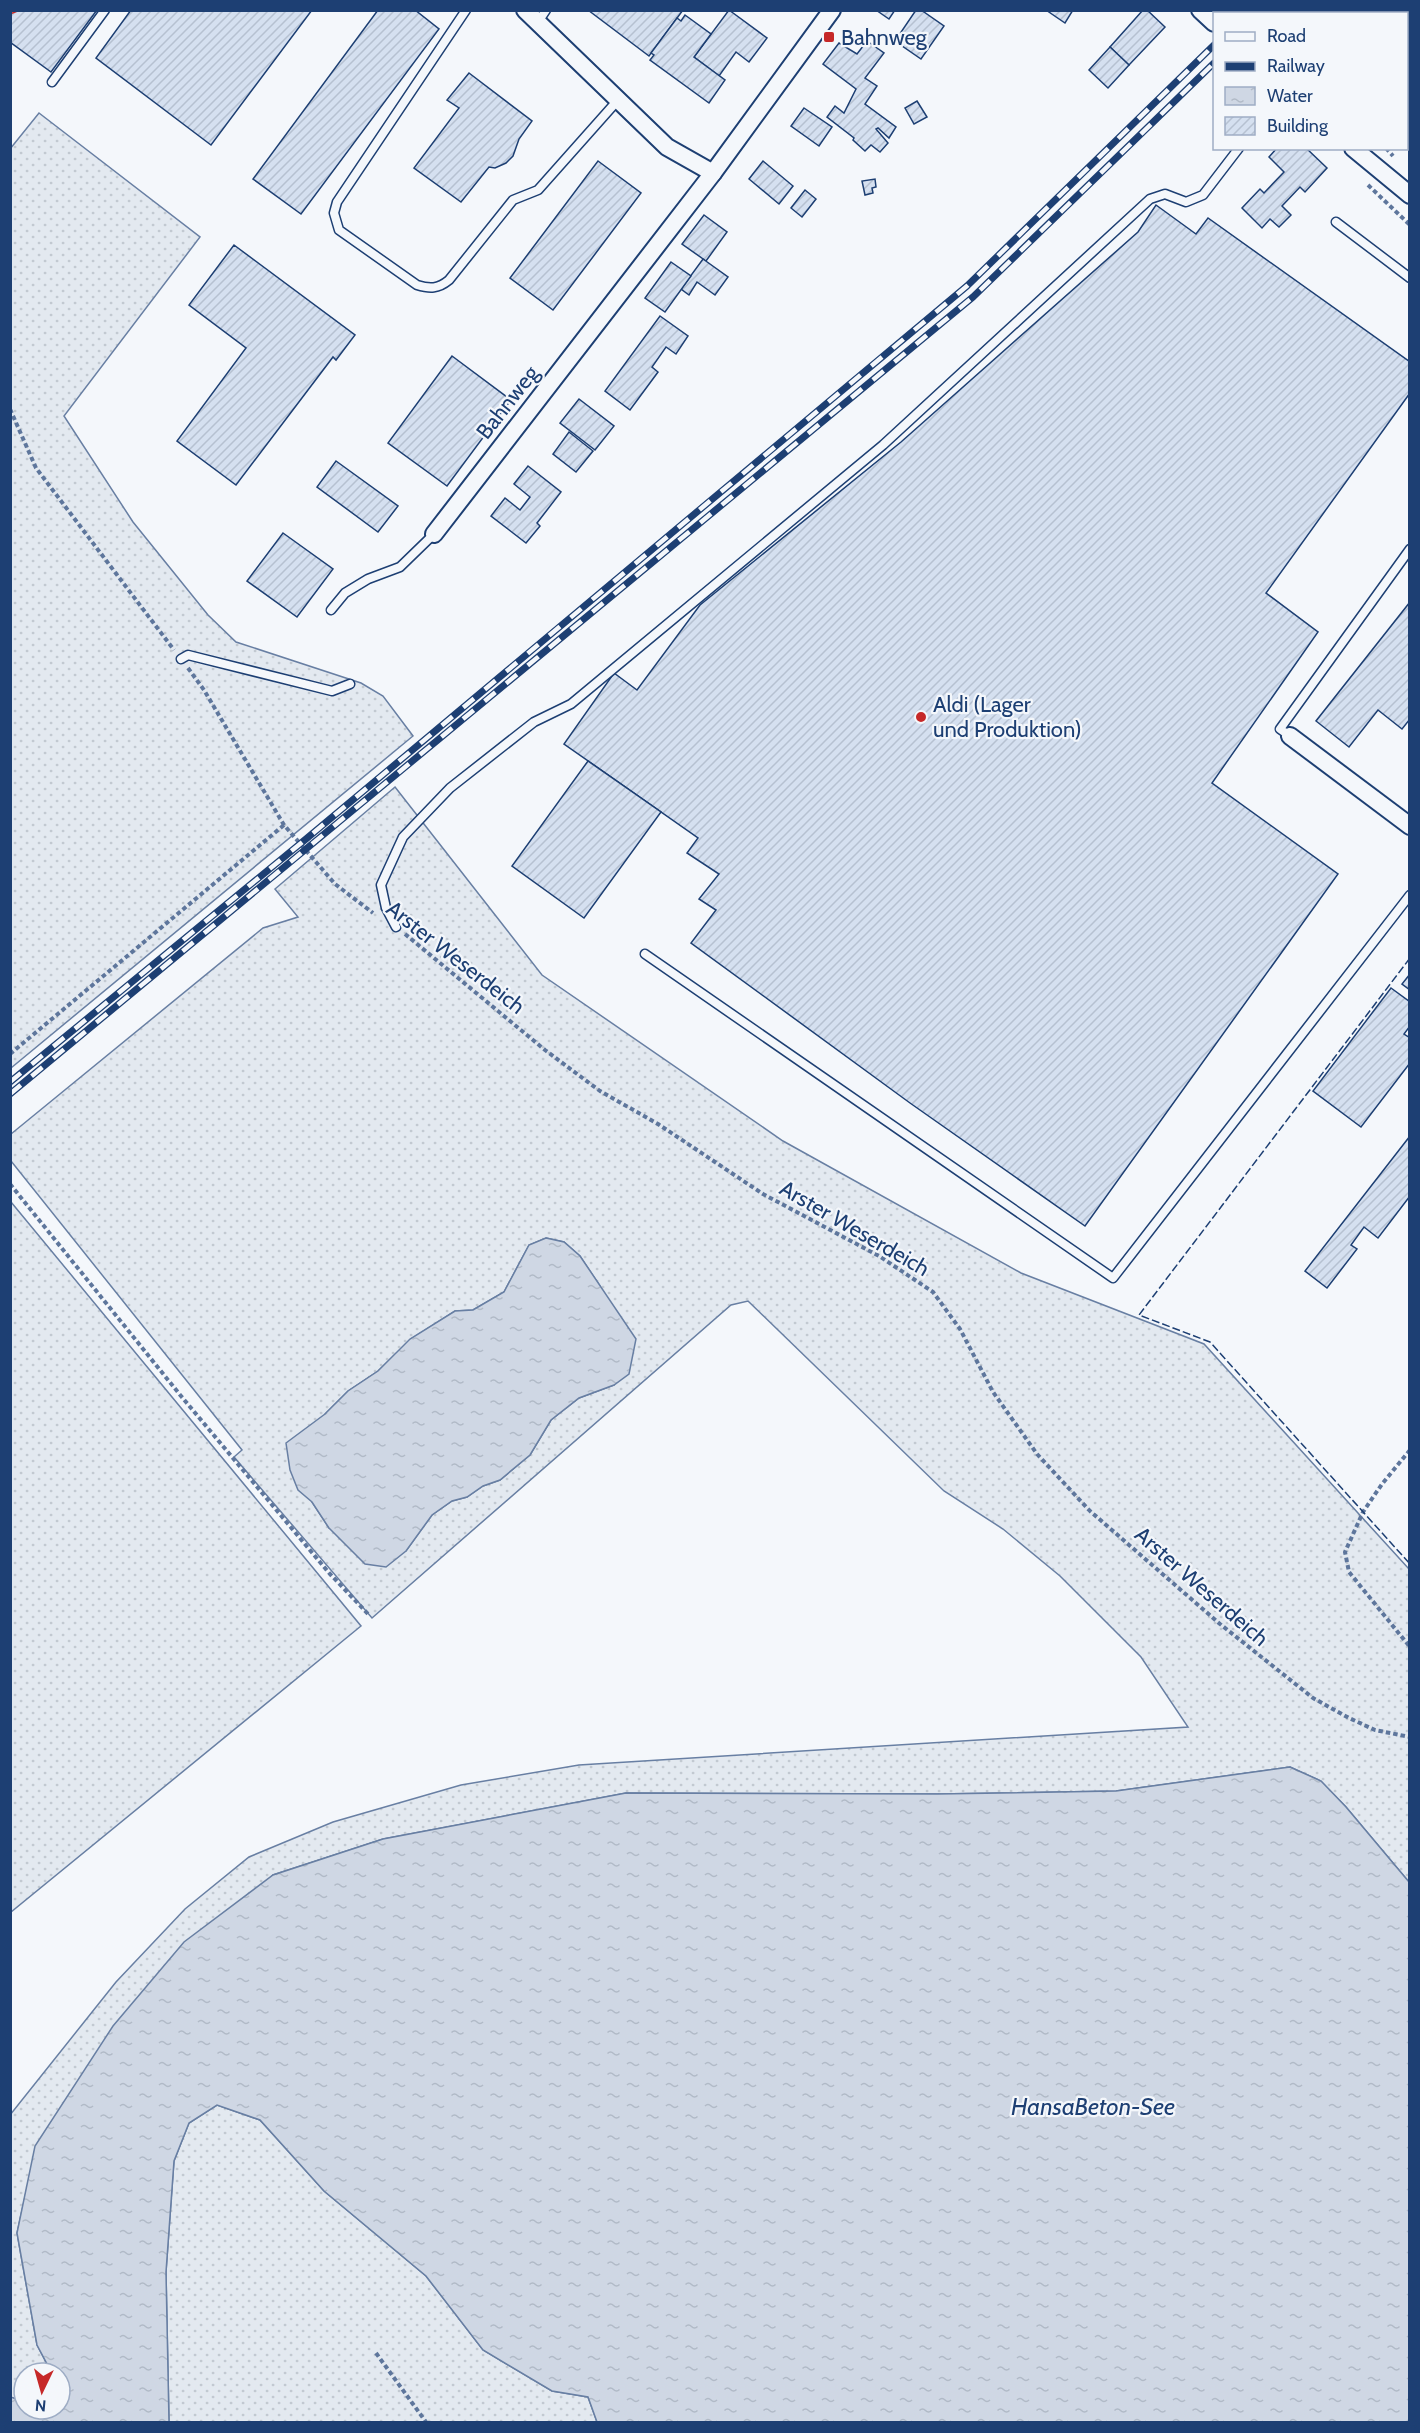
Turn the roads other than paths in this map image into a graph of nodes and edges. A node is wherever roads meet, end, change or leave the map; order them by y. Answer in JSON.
{"nodes":[{"id":1,"x":105,"y":10,"type":"edge"},
{"id":2,"x":466,"y":10,"type":"edge"},
{"id":3,"x":832,"y":10,"type":"edge"},
{"id":4,"x":1200,"y":10,"type":"edge"},
{"id":5,"x":536,"y":14,"type":"edge"},
{"id":6,"x":1213,"y":21,"type":"edge"},
{"id":7,"x":52,"y":82,"type":"dead end"},
{"id":8,"x":618,"y":100,"type":"junction"},
{"id":9,"x":1237,"y":150,"type":"edge"},
{"id":10,"x":1355,"y":150,"type":"edge"},
{"id":11,"x":713,"y":173,"type":"junction"},
{"id":12,"x":1410,"y":195,"type":"edge"},
{"id":13,"x":1336,"y":222,"type":"dead end"},
{"id":14,"x":1410,"y":279,"type":"edge"},
{"id":15,"x":434,"y":534,"type":"joint"},
{"id":16,"x":1410,"y":549,"type":"edge"},
{"id":17,"x":331,"y":610,"type":"dead end"},
{"id":18,"x":181,"y":659,"type":"road end"},
{"id":19,"x":350,"y":684,"type":"dead end"},
{"id":20,"x":1290,"y":736,"type":"joint"},
{"id":21,"x":1410,"y":826,"type":"edge"},
{"id":22,"x":1410,"y":895,"type":"edge"},
{"id":23,"x":396,"y":927,"type":"road end"},
{"id":24,"x":645,"y":954,"type":"dead end"}],
"edges":[{"from":1,"to":7,"type":"lane"},
{"from":2,"to":8,"type":"lane"},
{"from":3,"to":11,"type":"street","name":"Bahnweg"},
{"from":4,"to":6,"type":"street"},
{"from":5,"to":8,"type":"street"},
{"from":8,"to":11,"type":"street"},
{"from":9,"to":23,"type":"lane"},
{"from":10,"to":12,"type":"street"},
{"from":11,"to":15,"type":"street","name":"Bahnweg"},
{"from":13,"to":14,"type":"lane"},
{"from":15,"to":17,"type":"lane"},
{"from":16,"to":20,"type":"lane"},
{"from":18,"to":19,"type":"lane"},
{"from":20,"to":21,"type":"street"},
{"from":22,"to":24,"type":"lane"}]}
